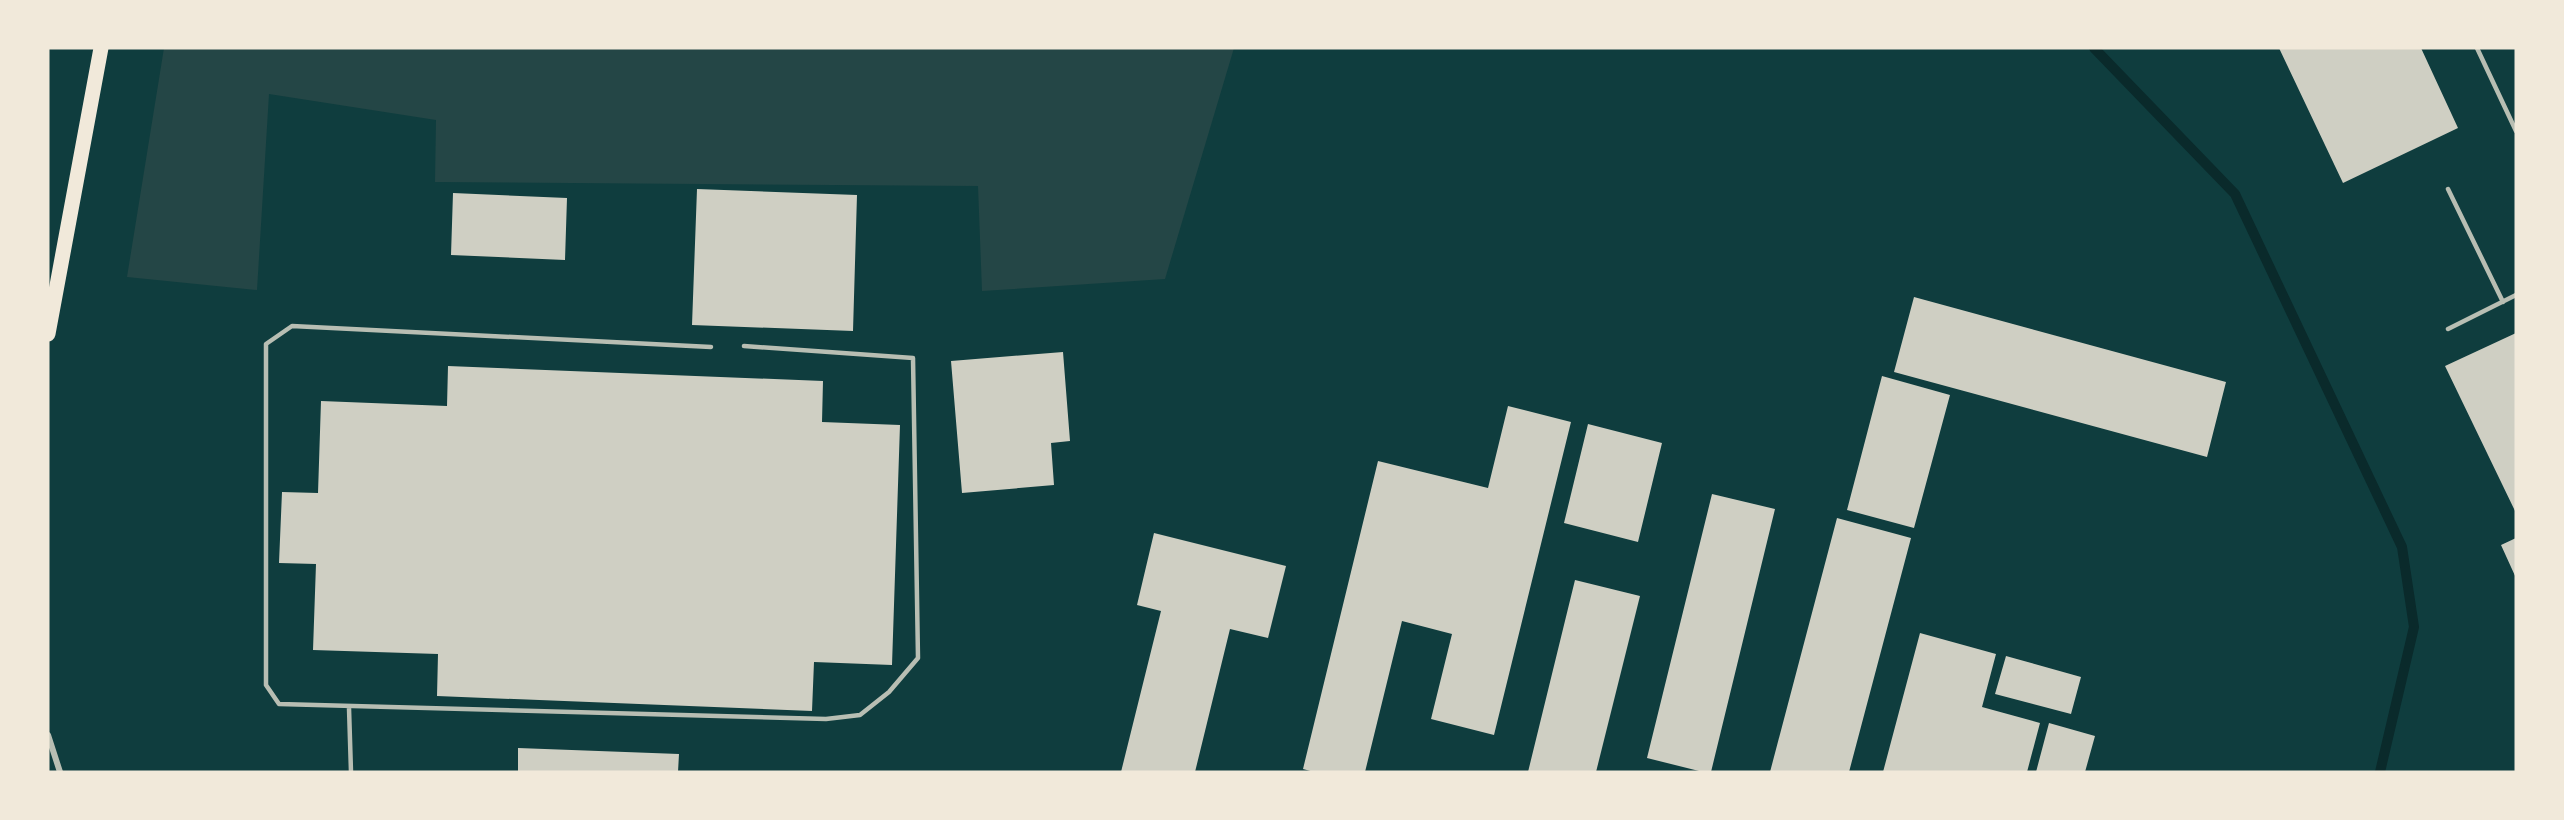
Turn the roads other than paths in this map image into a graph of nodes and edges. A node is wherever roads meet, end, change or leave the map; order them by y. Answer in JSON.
{"nodes":[{"id":1,"x":101,"y":48,"type":"edge"},
{"id":2,"x":2477,"y":48,"type":"edge"},
{"id":3,"x":2516,"y":131,"type":"edge"},
{"id":4,"x":2448,"y":189,"type":"dead end"},
{"id":5,"x":2516,"y":295,"type":"edge"},
{"id":6,"x":2503,"y":302,"type":"junction"},
{"id":7,"x":2448,"y":329,"type":"dead end"},
{"id":8,"x":48,"y":334,"type":"edge"},
{"id":9,"x":744,"y":346,"type":"dead end"},
{"id":10,"x":711,"y":347,"type":"dead end"},
{"id":11,"x":349,"y":708,"type":"junction"},
{"id":12,"x":48,"y":735,"type":"edge"},
{"id":13,"x":60,"y":772,"type":"edge"},
{"id":14,"x":351,"y":772,"type":"edge"}],
"edges":[{"from":1,"to":8,"type":"main road"},
{"from":2,"to":3,"type":"lane"},
{"from":4,"to":6,"type":"lane"},
{"from":5,"to":6,"type":"lane"},
{"from":6,"to":7,"type":"lane"},
{"from":9,"to":11,"type":"lane"},
{"from":10,"to":11,"type":"lane"},
{"from":11,"to":14,"type":"lane"},
{"from":12,"to":13,"type":"street"}]}
